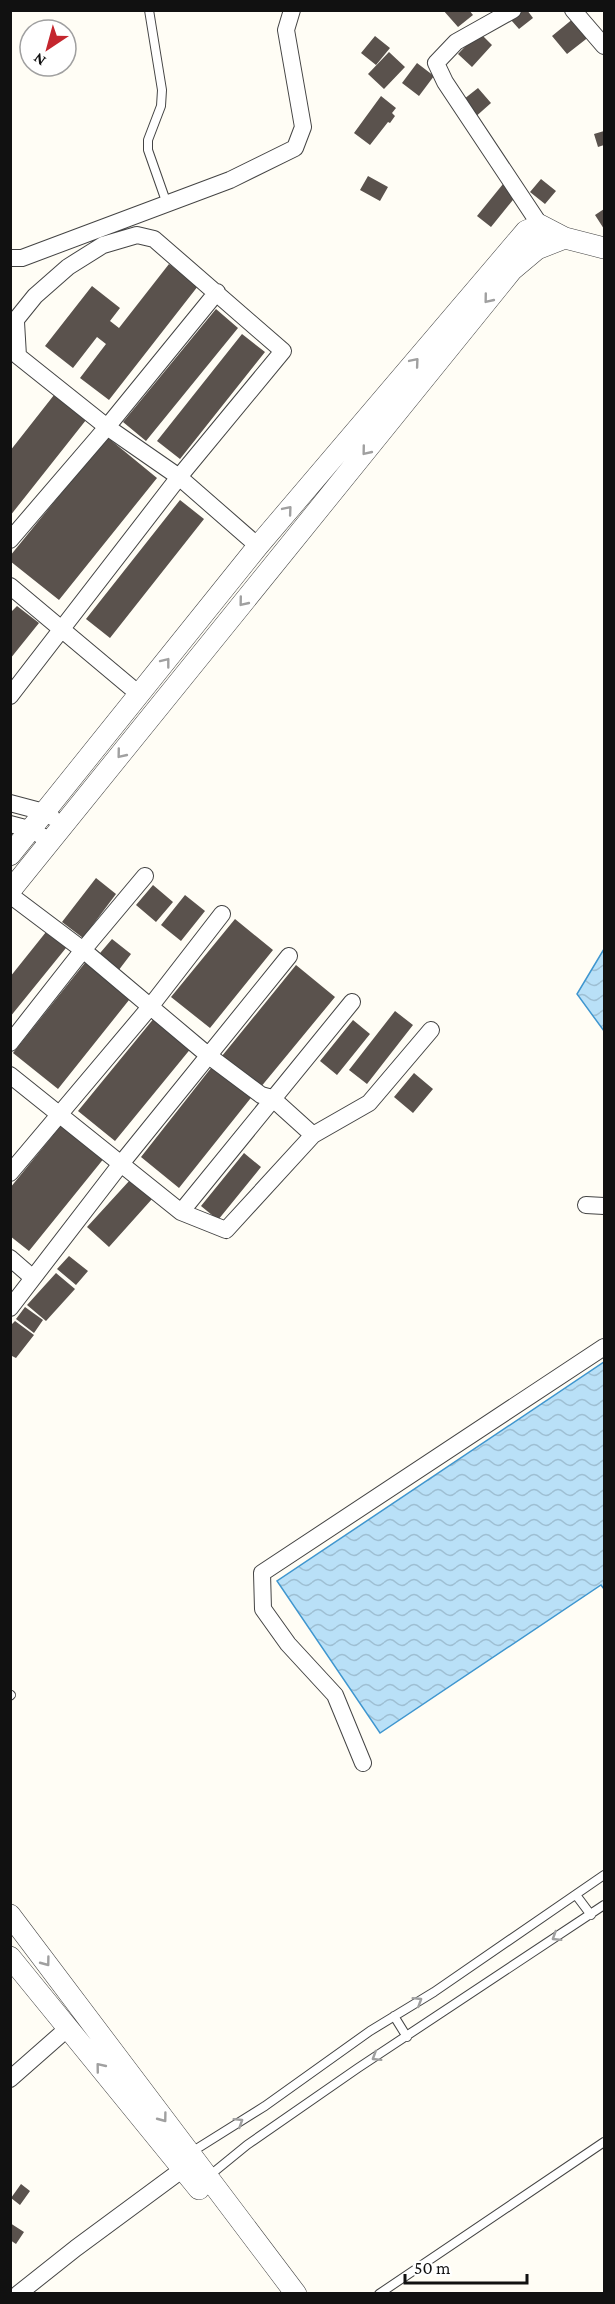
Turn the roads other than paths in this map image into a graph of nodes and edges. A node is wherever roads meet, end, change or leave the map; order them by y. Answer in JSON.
{"nodes":[{"id":1,"x":149,"y":10,"type":"edge"},
{"id":2,"x":292,"y":10,"type":"edge"},
{"id":3,"x":513,"y":10,"type":"edge"},
{"id":4,"x":573,"y":10,"type":"edge"},
{"id":5,"x":604,"y":46,"type":"edge"},
{"id":6,"x":167,"y":204,"type":"junction"},
{"id":7,"x":540,"y":225,"type":"junction"},
{"id":8,"x":565,"y":238,"type":"junction"},
{"id":9,"x":604,"y":248,"type":"edge"},
{"id":10,"x":10,"y":258,"type":"edge"},
{"id":11,"x":217,"y":292,"type":"junction"},
{"id":12,"x":13,"y":325,"type":"edge"},
{"id":13,"x":107,"y":427,"type":"junction"},
{"id":14,"x":179,"y":477,"type":"junction"},
{"id":15,"x":10,"y":540,"type":"edge"},
{"id":16,"x":258,"y":546,"type":"junction"},
{"id":17,"x":10,"y":586,"type":"edge"},
{"id":18,"x":60,"y":630,"type":"junction"},
{"id":19,"x":140,"y":694,"type":"junction"},
{"id":20,"x":10,"y":696,"type":"edge"},
{"id":21,"x":10,"y":803,"type":"edge"},
{"id":22,"x":44,"y":812,"type":"junction"},
{"id":23,"x":64,"y":824,"type":"junction"},
{"id":24,"x":20,"y":827,"type":"edge"},
{"id":25,"x":51,"y":841,"type":"junction"},
{"id":26,"x":10,"y":855,"type":"edge"},
{"id":27,"x":145,"y":876,"type":"dead end"},
{"id":28,"x":10,"y":893,"type":"edge"},
{"id":29,"x":222,"y":914,"type":"dead end"},
{"id":30,"x":83,"y":950,"type":"junction"},
{"id":31,"x":289,"y":956,"type":"dead end"},
{"id":32,"x":352,"y":1002,"type":"dead end"},
{"id":33,"x":150,"y":1007,"type":"junction"},
{"id":34,"x":431,"y":1030,"type":"dead end"},
{"id":35,"x":10,"y":1043,"type":"edge"},
{"id":36,"x":209,"y":1056,"type":"junction"},
{"id":37,"x":10,"y":1075,"type":"edge"},
{"id":38,"x":272,"y":1098,"type":"junction"},
{"id":39,"x":59,"y":1115,"type":"junction"},
{"id":40,"x":313,"y":1135,"type":"junction"},
{"id":41,"x":120,"y":1165,"type":"junction"},
{"id":42,"x":10,"y":1173,"type":"edge"},
{"id":43,"x":585,"y":1205,"type":"dead end"},
{"id":44,"x":604,"y":1206,"type":"edge"},
{"id":45,"x":181,"y":1212,"type":"junction"},
{"id":46,"x":10,"y":1258,"type":"edge"},
{"id":47,"x":33,"y":1278,"type":"junction"},
{"id":48,"x":10,"y":1308,"type":"edge"},
{"id":49,"x":604,"y":1347,"type":"edge"},
{"id":50,"x":363,"y":1763,"type":"dead end"},
{"id":51,"x":604,"y":1875,"type":"edge"},
{"id":52,"x":576,"y":1895,"type":"junction"},
{"id":53,"x":604,"y":1905,"type":"edge"},
{"id":54,"x":10,"y":1915,"type":"edge"},
{"id":55,"x":591,"y":1915,"type":"junction"},
{"id":56,"x":10,"y":1957,"type":"edge"},
{"id":57,"x":394,"y":2016,"type":"junction"},
{"id":58,"x":68,"y":2028,"type":"junction"},
{"id":59,"x":407,"y":2037,"type":"junction"},
{"id":60,"x":11,"y":2079,"type":"edge"},
{"id":61,"x":604,"y":2142,"type":"edge"},
{"id":62,"x":186,"y":2161,"type":"junction"},
{"id":63,"x":207,"y":2178,"type":"junction"},
{"id":64,"x":18,"y":2294,"type":"edge"},
{"id":65,"x":280,"y":2294,"type":"edge"},
{"id":66,"x":296,"y":2294,"type":"edge"},
{"id":67,"x":379,"y":2294,"type":"edge"}],
"edges":[{"from":1,"to":6,"type":"lane"},
{"from":2,"to":6,"type":"street"},
{"from":3,"to":7,"type":"street"},
{"from":4,"to":5,"type":"street"},
{"from":6,"to":10,"type":"street"},
{"from":7,"to":8,"type":"street"},
{"from":16,"to":7,"type":"street","one_way":true},
{"from":8,"to":9,"type":"street"},
{"from":8,"to":23,"type":"street","one_way":true},
{"from":11,"to":12,"type":"street"},
{"from":11,"to":13,"type":"street"},
{"from":11,"to":14,"type":"street"},
{"from":12,"to":13,"type":"street"},
{"from":13,"to":14,"type":"street"},
{"from":13,"to":15,"type":"street"},
{"from":14,"to":16,"type":"street"},
{"from":14,"to":18,"type":"street"},
{"from":19,"to":16,"type":"street","one_way":true},
{"from":17,"to":18,"type":"street"},
{"from":18,"to":19,"type":"street"},
{"from":18,"to":20,"type":"street"},
{"from":19,"to":22,"type":"street"},
{"from":21,"to":22,"type":"street"},
{"from":22,"to":23,"type":"street"},
{"from":22,"to":24,"type":"street"},
{"from":23,"to":25,"type":"street"},
{"from":24,"to":25,"type":"street"},
{"from":24,"to":26,"type":"street"},
{"from":25,"to":28,"type":"street"},
{"from":27,"to":30,"type":"street"},
{"from":28,"to":30,"type":"street"},
{"from":29,"to":33,"type":"street"},
{"from":30,"to":33,"type":"street"},
{"from":30,"to":35,"type":"street"},
{"from":31,"to":36,"type":"street"},
{"from":32,"to":38,"type":"street"},
{"from":33,"to":36,"type":"street"},
{"from":33,"to":39,"type":"street"},
{"from":34,"to":40,"type":"street"},
{"from":36,"to":38,"type":"street"},
{"from":36,"to":41,"type":"street"},
{"from":37,"to":39,"type":"street"},
{"from":38,"to":40,"type":"street"},
{"from":38,"to":45,"type":"street"},
{"from":39,"to":41,"type":"street"},
{"from":39,"to":42,"type":"street"},
{"from":40,"to":45,"type":"street"},
{"from":41,"to":45,"type":"street"},
{"from":41,"to":47,"type":"street"},
{"from":43,"to":44,"type":"street"},
{"from":46,"to":47,"type":"street"},
{"from":47,"to":48,"type":"street"},
{"from":49,"to":50,"type":"street"},
{"from":51,"to":52,"type":"lane"},
{"from":52,"to":55,"type":"lane"},
{"from":57,"to":52,"type":"lane","one_way":true},
{"from":53,"to":55,"type":"lane"},
{"from":54,"to":62,"type":"street","one_way":true},
{"from":55,"to":59,"type":"lane","one_way":true},
{"from":56,"to":58,"type":"street"},
{"from":57,"to":59,"type":"lane"},
{"from":62,"to":57,"type":"lane","one_way":true},
{"from":58,"to":60,"type":"street"},
{"from":62,"to":58,"type":"street","one_way":true},
{"from":59,"to":63,"type":"lane","one_way":true},
{"from":61,"to":67,"type":"lane"},
{"from":62,"to":63,"type":"street"},
{"from":62,"to":64,"type":"street"},
{"from":62,"to":65,"type":"street"},
{"from":63,"to":66,"type":"street"}]}
